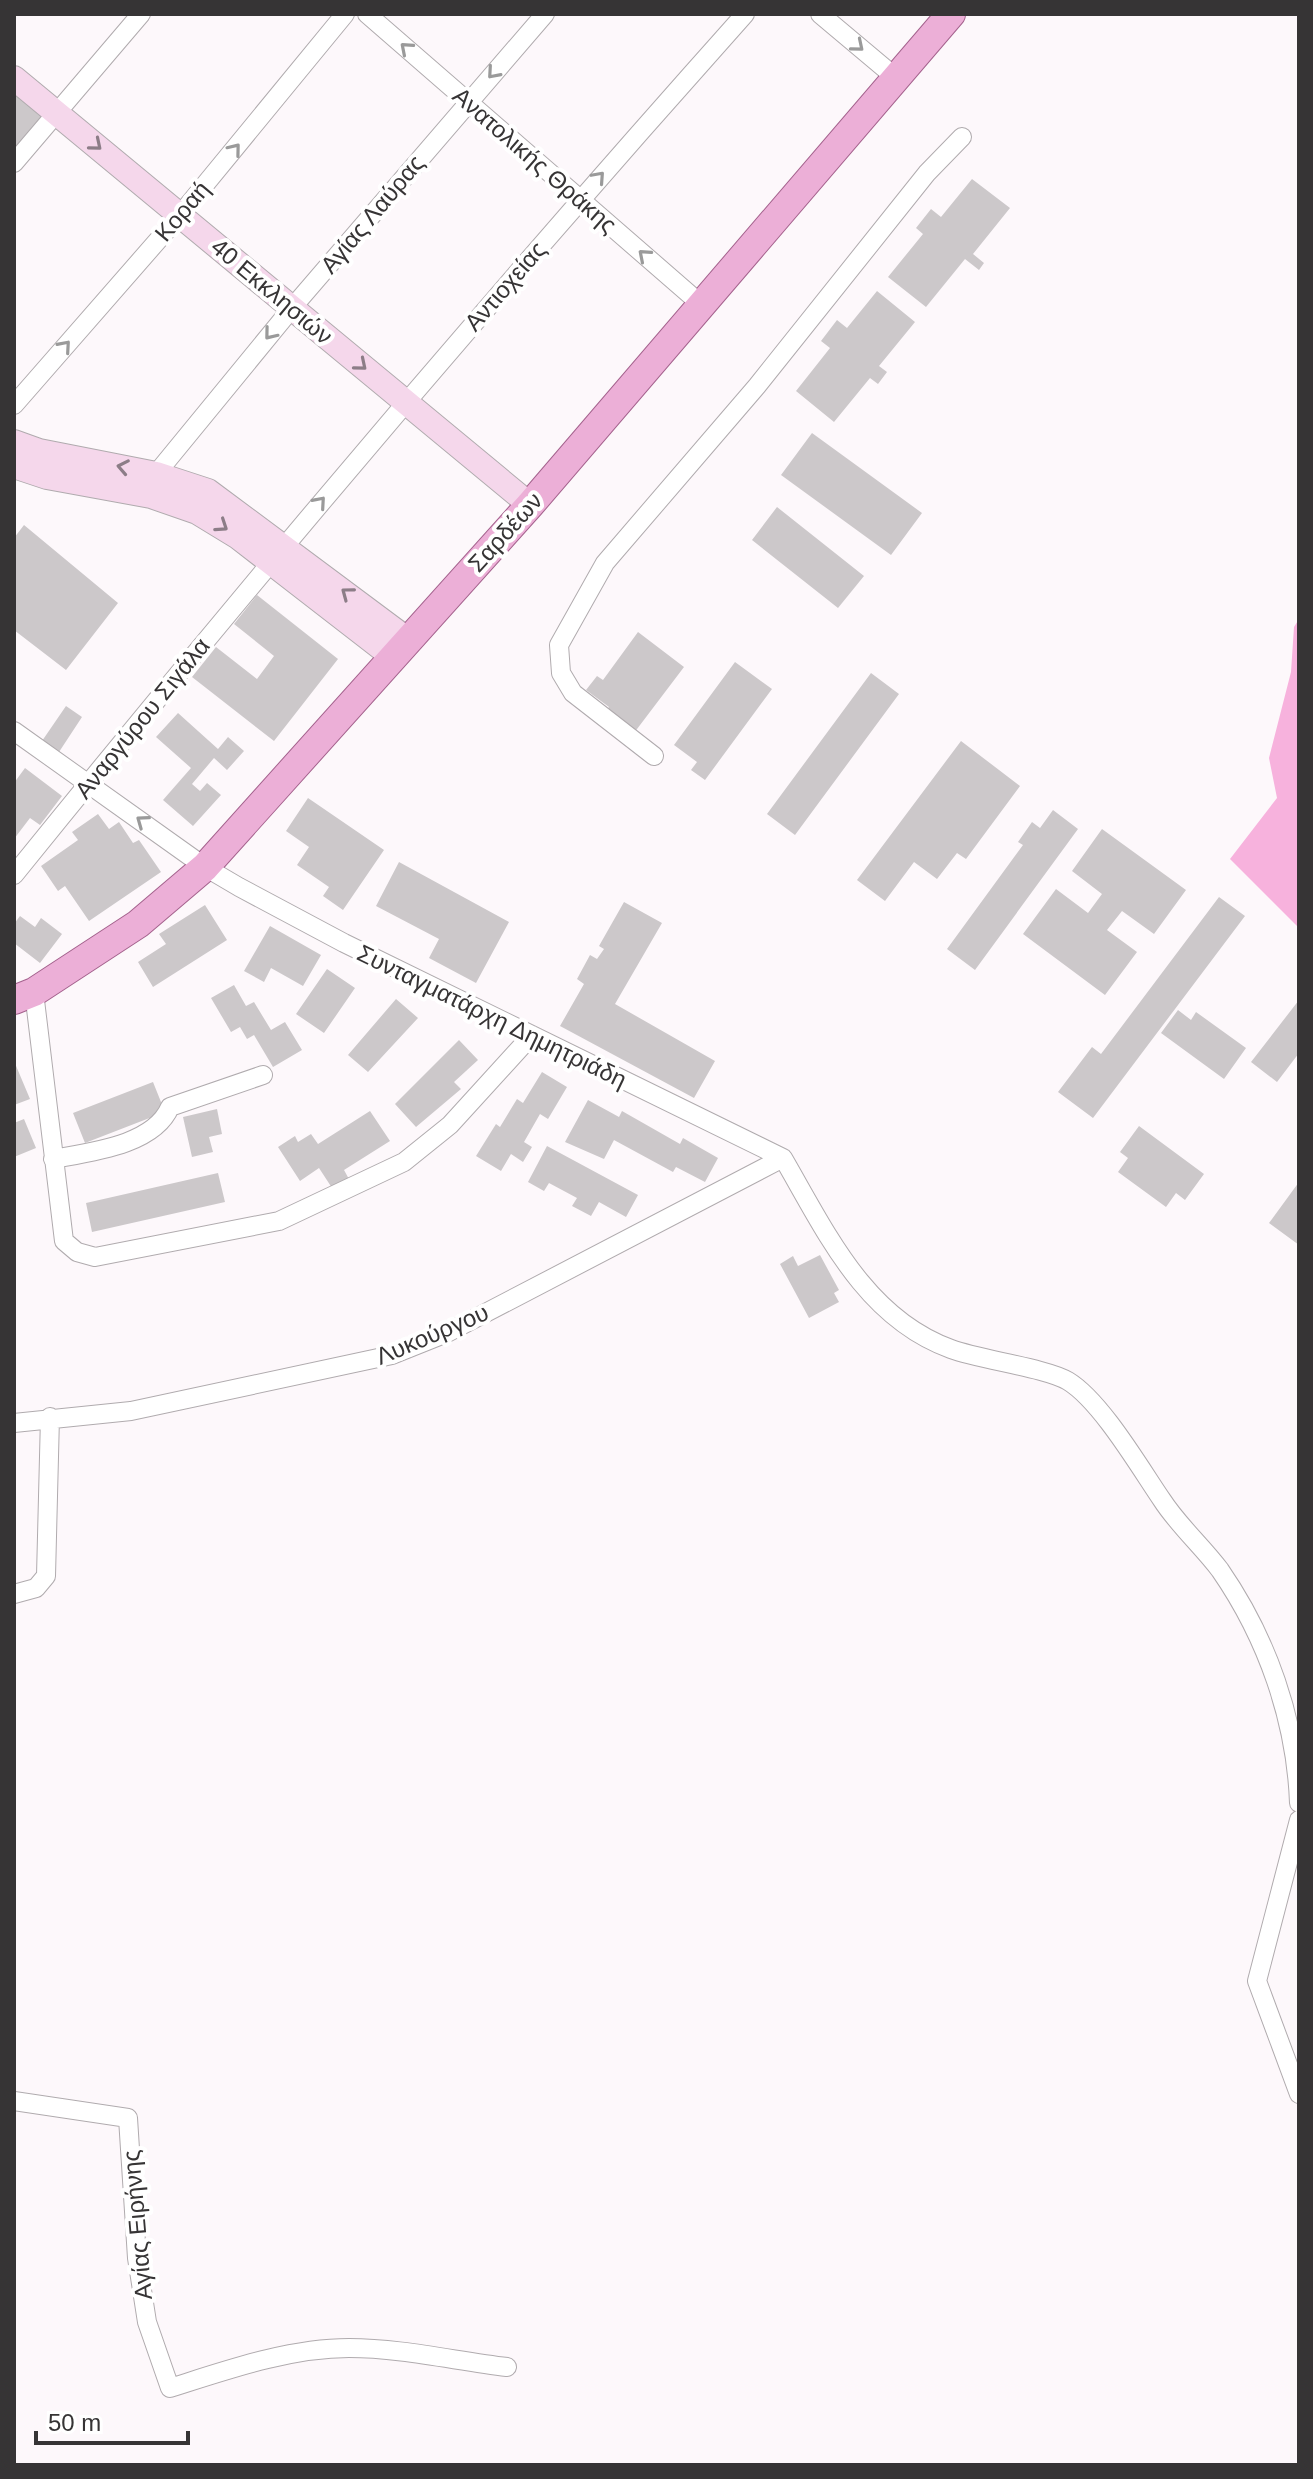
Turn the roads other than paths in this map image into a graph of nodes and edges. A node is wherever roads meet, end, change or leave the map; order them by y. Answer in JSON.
{"nodes":[{"id":1,"x":141,"y":14,"type":"edge"},
{"id":2,"x":345,"y":14,"type":"edge"},
{"id":3,"x":367,"y":14,"type":"edge"},
{"id":4,"x":545,"y":14,"type":"edge"},
{"id":5,"x":745,"y":14,"type":"edge"},
{"id":6,"x":820,"y":14,"type":"edge"},
{"id":7,"x":951,"y":14,"type":"edge"},
{"id":8,"x":895,"y":77,"type":"junction"},
{"id":9,"x":14,"y":78,"type":"edge"},
{"id":10,"x":468,"y":102,"type":"junction"},
{"id":11,"x":57,"y":113,"type":"junction"},
{"id":12,"x":962,"y":137,"type":"dead end"},
{"id":13,"x":14,"y":163,"type":"edge"},
{"id":14,"x":579,"y":200,"type":"junction"},
{"id":15,"x":180,"y":215,"type":"junction"},
{"id":16,"x":703,"y":306,"type":"junction"},
{"id":17,"x":292,"y":308,"type":"junction"},
{"id":18,"x":406,"y":402,"type":"junction"},
{"id":19,"x":14,"y":405,"type":"edge"},
{"id":20,"x":14,"y":442,"type":"edge"},
{"id":21,"x":14,"y":466,"type":"edge"},
{"id":22,"x":153,"y":485,"type":"junction"},
{"id":23,"x":530,"y":505,"type":"junction"},
{"id":24,"x":276,"y":553,"type":"junction"},
{"id":25,"x":401,"y":648,"type":"junction"},
{"id":26,"x":14,"y":731,"type":"edge"},
{"id":27,"x":654,"y":756,"type":"dead end"},
{"id":28,"x":89,"y":783,"type":"junction"},
{"id":29,"x":205,"y":867,"type":"junction"},
{"id":30,"x":14,"y":875,"type":"edge"},
{"id":31,"x":24,"y":996,"type":"edge"},
{"id":32,"x":532,"y":1035,"type":"junction"},
{"id":33,"x":263,"y":1075,"type":"dead end"},
{"id":34,"x":783,"y":1158,"type":"junction"},
{"id":35,"x":53,"y":1159,"type":"junction"},
{"id":36,"x":50,"y":1417,"type":"junction"},
{"id":37,"x":14,"y":1423,"type":"edge"},
{"id":38,"x":14,"y":1594,"type":"edge"},
{"id":39,"x":1299,"y":1803,"type":"edge"},
{"id":40,"x":1299,"y":1820,"type":"edge"},
{"id":41,"x":1295,"y":2074,"type":"edge"},
{"id":42,"x":1299,"y":2094,"type":"edge"},
{"id":43,"x":14,"y":2101,"type":"edge"},
{"id":44,"x":507,"y":2367,"type":"dead end"}],
"edges":[{"from":1,"to":11,"type":"street"},
{"from":15,"to":2,"type":"street","name":"Κοραή","one_way":true},
{"from":10,"to":3,"type":"street","name":"Ανατολικής Θράκης","one_way":true},
{"from":4,"to":10,"type":"street","name":"Αγίας Λαύρας","one_way":true},
{"from":14,"to":5,"type":"street","name":"Αντιοχείας","one_way":true},
{"from":6,"to":8,"type":"street","one_way":true},
{"from":7,"to":8,"type":"main road","name":"Σαρδέων"},
{"from":8,"to":16,"type":"main road","name":"Σαρδέων"},
{"from":9,"to":11,"type":"street","name":"40 Εκκλησιών"},
{"from":10,"to":14,"type":"street","name":"Ανατολικής Θράκης"},
{"from":10,"to":17,"type":"street","name":"Αγίας Λαύρας"},
{"from":11,"to":13,"type":"street"},
{"from":11,"to":15,"type":"street","name":"40 Εκκλησιών","one_way":true},
{"from":12,"to":27,"type":"street"},
{"from":16,"to":14,"type":"street","name":"Ανατολικής Θράκης","one_way":true},
{"from":14,"to":18,"type":"street","name":"Αντιοχείας"},
{"from":15,"to":17,"type":"street","name":"40 Εκκλησιών"},
{"from":19,"to":15,"type":"street","name":"Κοραή","one_way":true},
{"from":16,"to":23,"type":"main road","name":"Σαρδέων"},
{"from":17,"to":18,"type":"street","name":"40 Εκκλησιών","one_way":true},
{"from":17,"to":22,"type":"street","name":"Αγίας Λαύρας","one_way":true},
{"from":18,"to":23,"type":"street","name":"40 Εκκλησιών"},
{"from":24,"to":18,"type":"street","name":"Αντιοχείας","one_way":true},
{"from":22,"to":20,"type":"street","one_way":true},
{"from":21,"to":22,"type":"street"},
{"from":22,"to":24,"type":"street"},
{"from":23,"to":25,"type":"main road","name":"Σαρδέων"},
{"from":24,"to":25,"type":"street"},
{"from":24,"to":28,"type":"street","name":"Αναργύρου Σιγάλα"},
{"from":25,"to":29,"type":"main road","name":"Σαρδέων"},
{"from":26,"to":28,"type":"street","name":"Συνταγματάρχη Δημητριάδη"},
{"from":29,"to":28,"type":"street","name":"Συνταγματάρχη Δημητριάδη","one_way":true},
{"from":28,"to":30,"type":"street","name":"Αναργύρου Σιγάλα"},
{"from":29,"to":31,"type":"main road","name":"Σαρδέων"},
{"from":29,"to":32,"type":"street","name":"Συνταγματάρχη Δημητριάδη"},
{"from":31,"to":35,"type":"street"},
{"from":32,"to":34,"type":"street","name":"Συνταγματάρχη Δημητριάδη"},
{"from":32,"to":35,"type":"street"},
{"from":33,"to":35,"type":"street"},
{"from":34,"to":36,"type":"street","name":"Λυκούργου"},
{"from":34,"to":39,"type":"street"},
{"from":36,"to":37,"type":"street","name":"Λυκούργου"},
{"from":36,"to":38,"type":"street"},
{"from":40,"to":41,"type":"street"},
{"from":41,"to":42,"type":"street"},
{"from":43,"to":44,"type":"street","name":"Αγίας Ειρήνης"}]}
